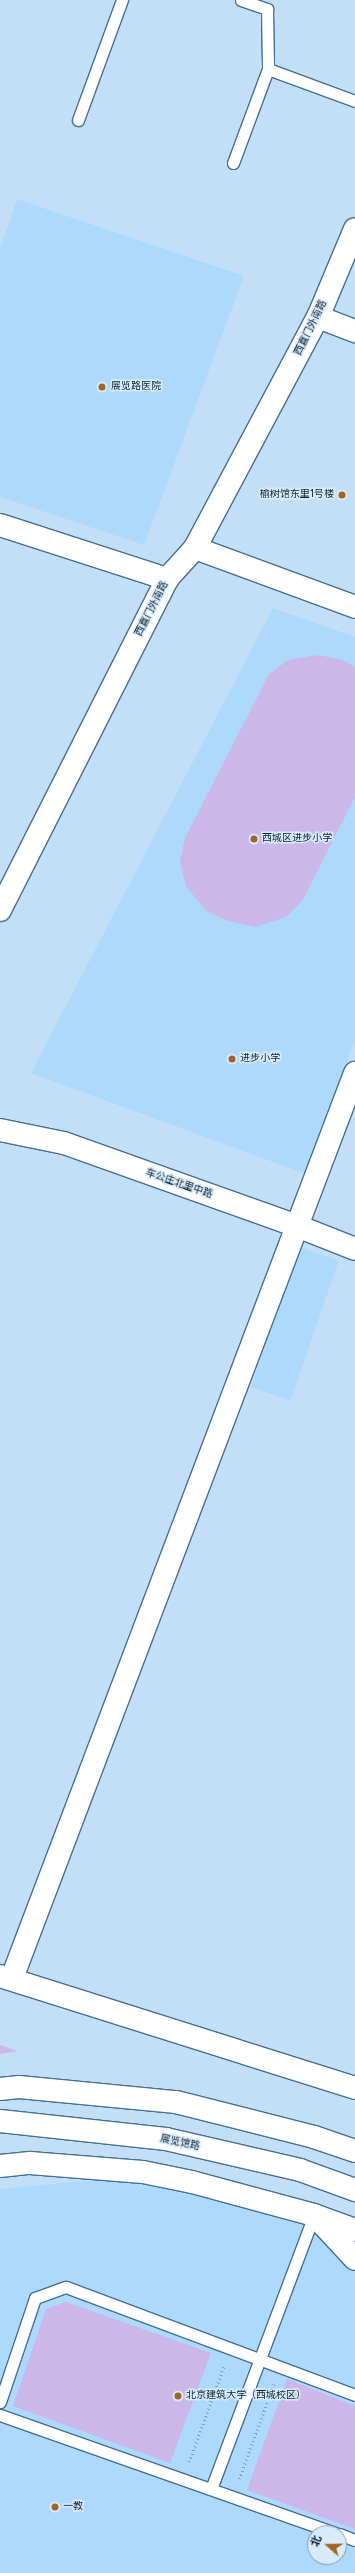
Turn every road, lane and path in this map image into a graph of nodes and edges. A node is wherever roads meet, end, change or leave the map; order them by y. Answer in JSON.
{"nodes":[{"id":1,"x":122,"y":0,"type":"edge"},
{"id":2,"x":242,"y":0,"type":"edge"},
{"id":3,"x":268,"y":4,"type":"edge"},
{"id":4,"x":268,"y":69,"type":"junction"},
{"id":5,"x":355,"y":101,"type":"edge"},
{"id":6,"x":78,"y":120,"type":"dead end"},
{"id":7,"x":233,"y":163,"type":"dead end"},
{"id":8,"x":355,"y":229,"type":"edge"},
{"id":9,"x":318,"y":317,"type":"junction"},
{"id":10,"x":355,"y":331,"type":"edge"},
{"id":11,"x":0,"y":525,"type":"edge"},
{"id":12,"x":195,"y":548,"type":"junction"},
{"id":13,"x":167,"y":579,"type":"junction"},
{"id":14,"x":355,"y":607,"type":"edge"},
{"id":15,"x":0,"y":910,"type":"edge"},
{"id":16,"x":355,"y":1073,"type":"edge"},
{"id":17,"x":0,"y":1130,"type":"edge"},
{"id":18,"x":297,"y":1226,"type":"junction"},
{"id":19,"x":355,"y":1249,"type":"edge"},
{"id":20,"x":4,"y":1976,"type":"edge"},
{"id":21,"x":355,"y":2088,"type":"edge"},
{"id":22,"x":0,"y":2089,"type":"edge"},
{"id":23,"x":0,"y":2121,"type":"edge"},
{"id":24,"x":355,"y":2151,"type":"edge"},
{"id":25,"x":0,"y":2166,"type":"edge"},
{"id":26,"x":355,"y":2190,"type":"edge"},
{"id":27,"x":314,"y":2215,"type":"junction"},
{"id":28,"x":355,"y":2230,"type":"edge"},
{"id":29,"x":355,"y":2259,"type":"edge"},
{"id":30,"x":231,"y":2348,"type":"junction"},
{"id":31,"x":259,"y":2359,"type":"junction"},
{"id":32,"x":281,"y":2367,"type":"junction"},
{"id":33,"x":355,"y":2395,"type":"edge"},
{"id":34,"x":0,"y":2402,"type":"edge"},
{"id":35,"x":0,"y":2415,"type":"edge"},
{"id":36,"x":182,"y":2479,"type":"junction"},
{"id":37,"x":211,"y":2489,"type":"junction"},
{"id":38,"x":233,"y":2496,"type":"junction"},
{"id":39,"x":314,"y":2525,"type":"edge"}],
"edges":[{"from":1,"to":6,"type":"lane"},
{"from":2,"to":3,"type":"lane"},
{"from":3,"to":4,"type":"lane"},
{"from":4,"to":5,"type":"lane"},
{"from":4,"to":7,"type":"lane"},
{"from":8,"to":9,"type":"street","name":"西直门外南路"},
{"from":9,"to":10,"type":"street"},
{"from":9,"to":12,"type":"street","name":"西直门外南路"},
{"from":11,"to":13,"type":"street"},
{"from":12,"to":13,"type":"street","name":"西直门外南路"},
{"from":12,"to":14,"type":"street"},
{"from":13,"to":15,"type":"street","name":"西直门外南路"},
{"from":16,"to":18,"type":"street"},
{"from":17,"to":18,"type":"street","name":"车公庄北里中路"},
{"from":18,"to":19,"type":"street","name":"车公庄北里中路"},
{"from":18,"to":20,"type":"street"},
{"from":20,"to":21,"type":"street"},
{"from":22,"to":24,"type":"street"},
{"from":23,"to":26,"type":"street","name":"展览馆路"},
{"from":25,"to":27,"type":"street"},
{"from":27,"to":28,"type":"street"},
{"from":27,"to":29,"type":"street"},
{"from":27,"to":31,"type":"lane"},
{"from":30,"to":31,"type":"lane"},
{"from":30,"to":34,"type":"lane"},
{"from":30,"to":36,"type":"path"},
{"from":31,"to":32,"type":"lane"},
{"from":31,"to":37,"type":"lane"},
{"from":32,"to":33,"type":"lane"},
{"from":32,"to":38,"type":"path"},
{"from":35,"to":36,"type":"lane"},
{"from":36,"to":37,"type":"lane"},
{"from":37,"to":38,"type":"lane"},
{"from":38,"to":39,"type":"lane"}]}
